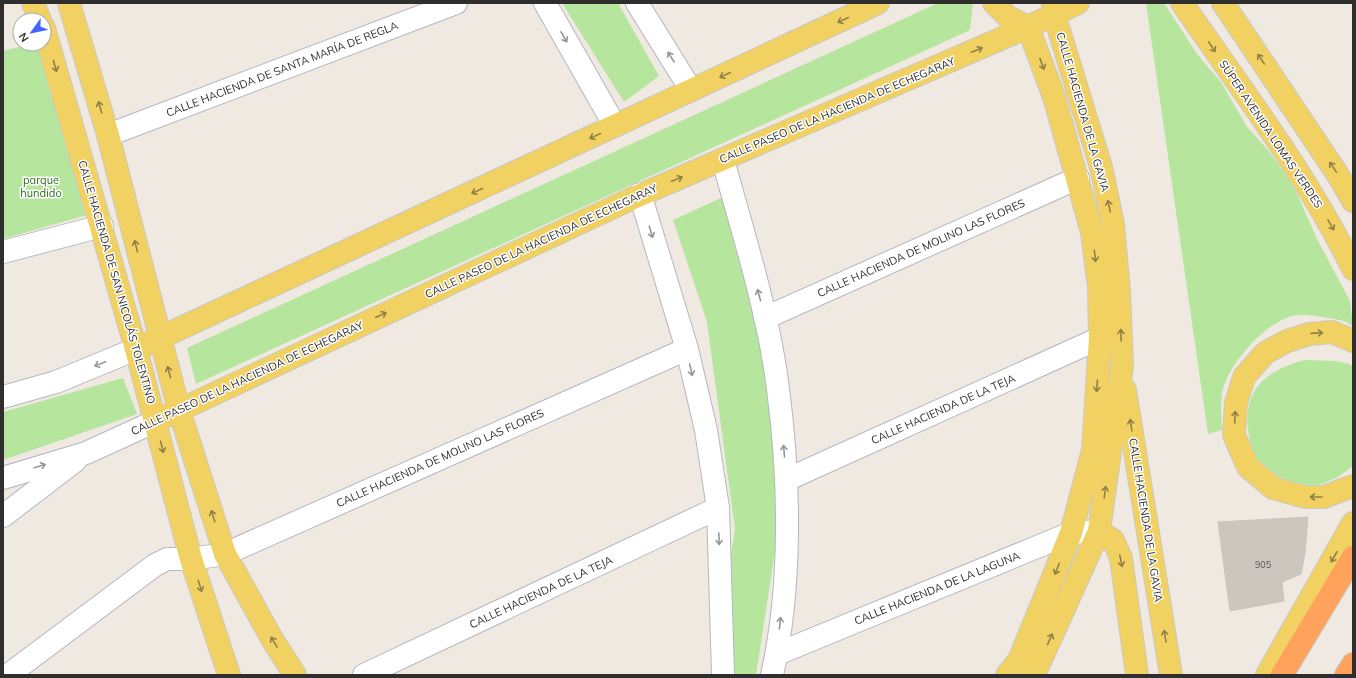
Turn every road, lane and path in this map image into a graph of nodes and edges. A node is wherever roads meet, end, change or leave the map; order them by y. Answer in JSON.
{"nodes":[{"id":1,"x":456,"y":3,"type":"edge"},
{"id":2,"x":545,"y":3,"type":"edge"},
{"id":3,"x":637,"y":3,"type":"edge"},
{"id":4,"x":878,"y":3,"type":"edge"},
{"id":5,"x":994,"y":3,"type":"edge"},
{"id":6,"x":1078,"y":3,"type":"edge"},
{"id":7,"x":1182,"y":3,"type":"edge"},
{"id":8,"x":1223,"y":3,"type":"edge"},
{"id":9,"x":1053,"y":9,"type":"edge"},
{"id":10,"x":72,"y":11,"type":"edge"},
{"id":11,"x":1198,"y":13,"type":"edge"},
{"id":12,"x":52,"y":21,"type":"edge"},
{"id":13,"x":1028,"y":28,"type":"junction"},
{"id":14,"x":51,"y":52,"type":"edge"},
{"id":15,"x":691,"y":90,"type":"junction"},
{"id":16,"x":615,"y":126,"type":"junction"},
{"id":17,"x":108,"y":135,"type":"junction"},
{"id":18,"x":723,"y":160,"type":"junction"},
{"id":19,"x":1078,"y":178,"type":"junction"},
{"id":20,"x":640,"y":194,"type":"junction"},
{"id":21,"x":1353,"y":201,"type":"edge"},
{"id":22,"x":102,"y":226,"type":"junction"},
{"id":23,"x":3,"y":252,"type":"edge"},
{"id":24,"x":1353,"y":269,"type":"edge"},
{"id":25,"x":765,"y":318,"type":"junction"},
{"id":26,"x":160,"y":338,"type":"junction"},
{"id":27,"x":1100,"y":338,"type":"junction"},
{"id":28,"x":1353,"y":341,"type":"edge"},
{"id":29,"x":136,"y":349,"type":"junction"},
{"id":30,"x":686,"y":349,"type":"junction"},
{"id":31,"x":1099,"y":362,"type":"junction"},
{"id":32,"x":1122,"y":366,"type":"junction"},
{"id":33,"x":3,"y":397,"type":"edge"},
{"id":34,"x":179,"y":410,"type":"junction"},
{"id":35,"x":156,"y":421,"type":"junction"},
{"id":36,"x":86,"y":453,"type":"junction"},
{"id":37,"x":3,"y":478,"type":"edge"},
{"id":38,"x":786,"y":480,"type":"junction"},
{"id":39,"x":1353,"y":486,"type":"edge"},
{"id":40,"x":718,"y":508,"type":"junction"},
{"id":41,"x":3,"y":516,"type":"edge"},
{"id":42,"x":1353,"y":523,"type":"edge"},
{"id":43,"x":1100,"y":531,"type":"junction"},
{"id":44,"x":1071,"y":533,"type":"junction"},
{"id":45,"x":225,"y":554,"type":"junction"},
{"id":46,"x":1353,"y":557,"type":"edge"},
{"id":47,"x":191,"y":559,"type":"junction"},
{"id":48,"x":1353,"y":578,"type":"edge"},
{"id":49,"x":777,"y":654,"type":"junction"},
{"id":50,"x":1353,"y":664,"type":"edge"},
{"id":51,"x":8,"y":675,"type":"edge"},
{"id":52,"x":230,"y":675,"type":"edge"},
{"id":53,"x":295,"y":675,"type":"edge"},
{"id":54,"x":364,"y":675,"type":"edge"},
{"id":55,"x":723,"y":675,"type":"edge"},
{"id":56,"x":772,"y":675,"type":"edge"},
{"id":57,"x":1007,"y":675,"type":"edge"},
{"id":58,"x":1034,"y":675,"type":"edge"},
{"id":59,"x":1137,"y":675,"type":"edge"},
{"id":60,"x":1171,"y":675,"type":"edge"},
{"id":61,"x":1267,"y":675,"type":"edge"},
{"id":62,"x":1282,"y":675,"type":"edge"},
{"id":63,"x":1289,"y":675,"type":"edge"},
{"id":64,"x":1346,"y":675,"type":"edge"}],
"edges":[{"from":1,"to":17,"type":"street","name":"CALLE HACIENDA DE SANTA MARÍA DE REGLA"},
{"from":2,"to":16,"type":"street","one_way":true},
{"from":15,"to":3,"type":"street","one_way":true},
{"from":4,"to":15,"type":"main road","one_way":true},
{"from":5,"to":13,"type":"main road"},
{"from":6,"to":9,"type":"main road","name":"CALLE PASEO DE LA HACIENDA DE ECHEGARAY"},
{"from":7,"to":11,"type":"main road","name":"SÚPER AVENIDA LOMAS VERDES"},
{"from":21,"to":8,"type":"main road","one_way":true},
{"from":9,"to":13,"type":"main road","name":"CALLE PASEO DE LA HACIENDA DE ECHEGARAY"},
{"from":32,"to":9,"type":"main road","name":"CALLE HACIENDA DE LA GAVIA","one_way":true},
{"from":10,"to":12,"type":"main road"},
{"from":17,"to":10,"type":"main road","one_way":true},
{"from":11,"to":24,"type":"main road","name":"SÚPER AVENIDA LOMAS VERDES","one_way":true},
{"from":18,"to":13,"type":"main road","name":"CALLE PASEO DE LA HACIENDA DE ECHEGARAY","one_way":true},
{"from":13,"to":19,"type":"main road","name":"CALLE HACIENDA DE LA GAVIA","one_way":true},
{"from":14,"to":22,"type":"main road","name":"CALLE HACIENDA DE SAN NICOLÁS TOLENTINO","one_way":true},
{"from":15,"to":16,"type":"main road"},
{"from":16,"to":26,"type":"main road","one_way":true},
{"from":26,"to":17,"type":"main road","one_way":true},
{"from":20,"to":18,"type":"main road","name":"CALLE PASEO DE LA HACIENDA DE ECHEGARAY","one_way":true},
{"from":25,"to":18,"type":"street","one_way":true},
{"from":19,"to":25,"type":"street","name":"CALLE HACIENDA DE MOLINO LAS FLORES"},
{"from":19,"to":27,"type":"main road","name":"CALLE HACIENDA DE LA GAVIA","one_way":true},
{"from":20,"to":30,"type":"street","one_way":true},
{"from":34,"to":20,"type":"main road","name":"CALLE PASEO DE LA HACIENDA DE ECHEGARAY","one_way":true},
{"from":22,"to":23,"type":"street"},
{"from":22,"to":29,"type":"main road","name":"CALLE HACIENDA DE SAN NICOLÁS TOLENTINO"},
{"from":38,"to":25,"type":"street","one_way":true},
{"from":26,"to":29,"type":"main road"},
{"from":34,"to":26,"type":"main road","one_way":true},
{"from":27,"to":31,"type":"main road","name":"CALLE HACIENDA DE LA GAVIA"},
{"from":27,"to":38,"type":"street","name":"CALLE HACIENDA DE LA TEJA"},
{"from":39,"to":28,"type":"main road","one_way":true},
{"from":29,"to":33,"type":"street","one_way":true},
{"from":29,"to":35,"type":"main road","name":"CALLE HACIENDA DE SAN NICOLÁS TOLENTINO"},
{"from":30,"to":40,"type":"street","one_way":true},
{"from":30,"to":45,"type":"street","name":"CALLE HACIENDA DE MOLINO LAS FLORES"},
{"from":31,"to":32,"type":"street"},
{"from":31,"to":44,"type":"main road","name":"CALLE HACIENDA DE LA GAVIA","one_way":true},
{"from":43,"to":32,"type":"main road","name":"CALLE HACIENDA DE LA GAVIA","one_way":true},
{"from":60,"to":32,"type":"main road","name":"CALLE HACIENDA DE LA GAVIA","one_way":true},
{"from":34,"to":35,"type":"main road","name":"CALLE PASEO DE LA HACIENDA DE ECHEGARAY"},
{"from":45,"to":34,"type":"main road","one_way":true},
{"from":35,"to":36,"type":"street","name":"CALLE PASEO DE LA HACIENDA DE ECHEGARAY"},
{"from":35,"to":47,"type":"main road","name":"CALLE HACIENDA DE SAN NICOLÁS TOLENTINO","one_way":true},
{"from":37,"to":36,"type":"street","name":"CALLE PASEO DE LA HACIENDA DE ECHEGARAY","one_way":true},
{"from":36,"to":41,"type":"street"},
{"from":49,"to":38,"type":"street","one_way":true},
{"from":40,"to":54,"type":"street","name":"CALLE HACIENDA DE LA TEJA"},
{"from":40,"to":55,"type":"street","one_way":true},
{"from":42,"to":61,"type":"main road","one_way":true},
{"from":43,"to":44,"type":"street","name":"CALLE HACIENDA DE LA LAGUNA"},
{"from":58,"to":43,"type":"main road","name":"CALLE HACIENDA DE LA GAVIA","one_way":true},
{"from":43,"to":59,"type":"main road","one_way":true},
{"from":44,"to":49,"type":"street","name":"CALLE HACIENDA DE LA LAGUNA"},
{"from":44,"to":57,"type":"main road","name":"CALLE HACIENDA DE LA GAVIA","one_way":true},
{"from":45,"to":47,"type":"street","name":"CALLE HACIENDA DE MOLINO LAS FLORES"},
{"from":53,"to":45,"type":"main road","one_way":true},
{"from":46,"to":62,"type":"highway"},
{"from":47,"to":51,"type":"street","name":"CALLE HACIENDA DE MOLINO LAS FLORES"},
{"from":47,"to":52,"type":"main road","name":"CALLE HACIENDA DE SAN NICOLÁS TOLENTINO","one_way":true},
{"from":48,"to":63,"type":"highway"},
{"from":49,"to":56,"type":"street"},
{"from":50,"to":64,"type":"highway"}]}
